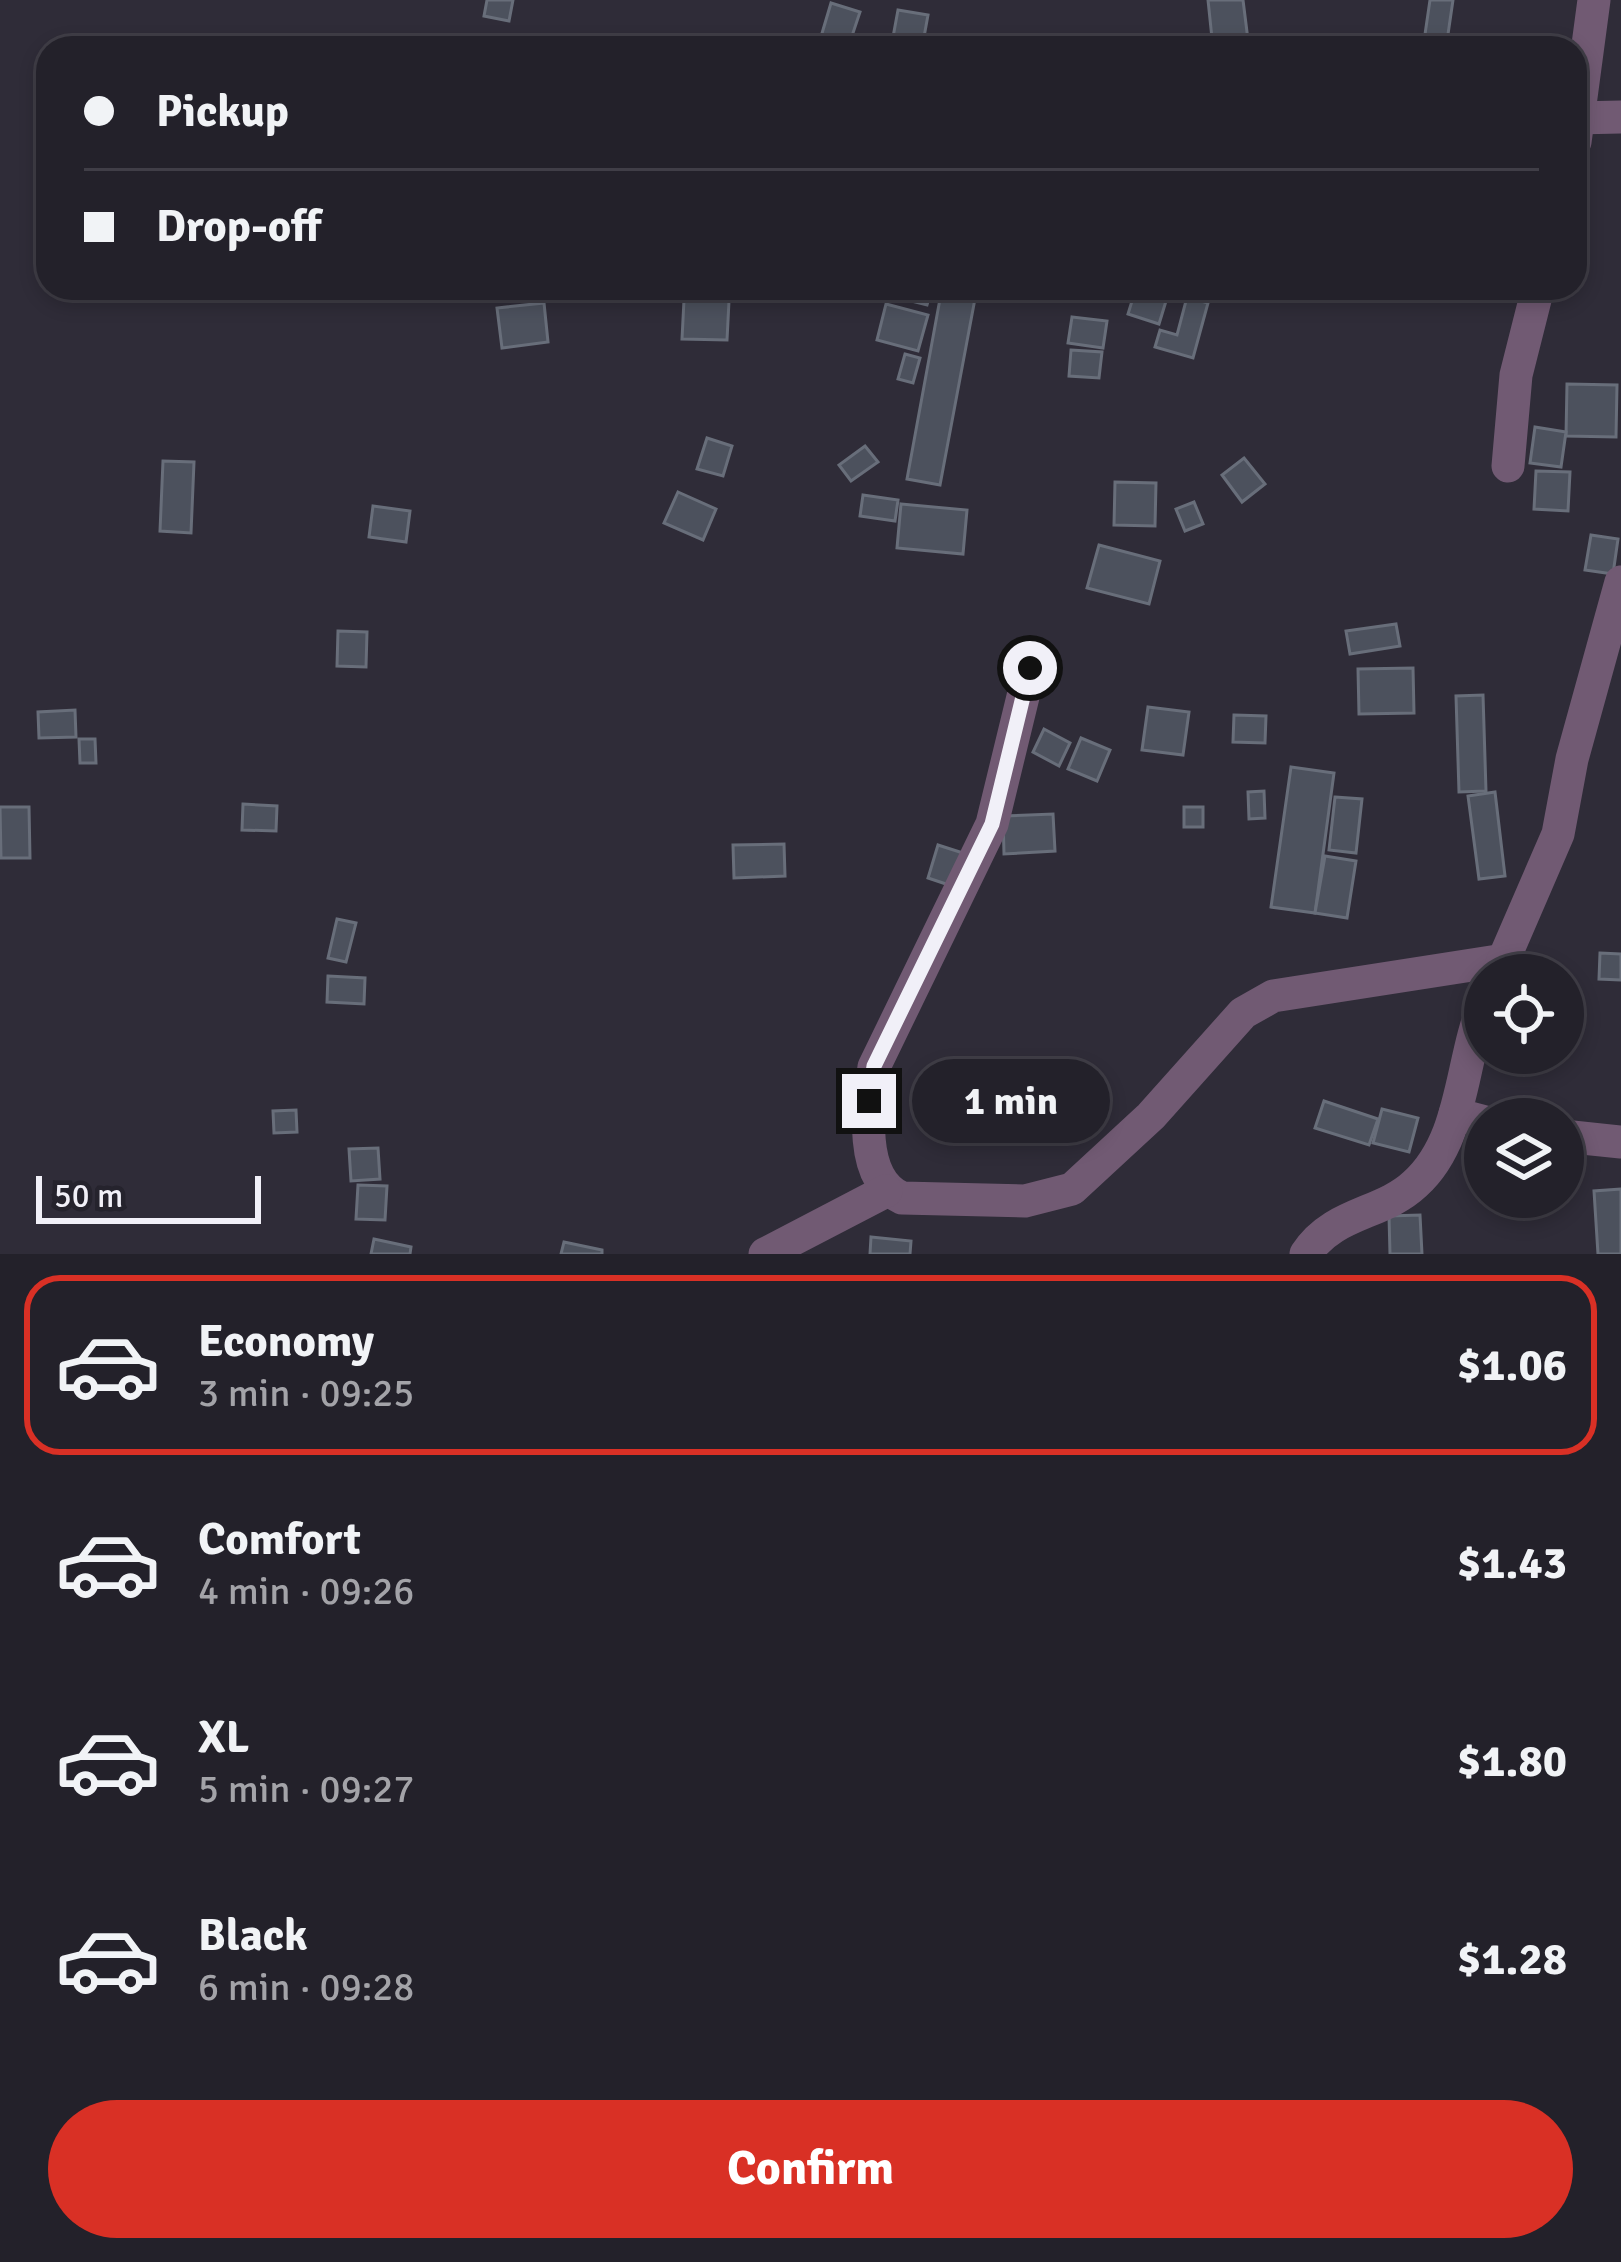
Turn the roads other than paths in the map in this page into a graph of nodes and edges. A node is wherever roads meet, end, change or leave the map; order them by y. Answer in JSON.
{"nodes":[{"id":1,"x":1594,"y":0,"type":"edge"},
{"id":2,"x":1587,"y":52,"type":"edge"},
{"id":3,"x":1621,"y":117,"type":"edge"},
{"id":4,"x":1587,"y":124,"type":"edge"},
{"id":5,"x":1535,"y":300,"type":"edge"},
{"id":6,"x":1508,"y":466,"type":"dead end"},
{"id":7,"x":1621,"y":582,"type":"edge"},
{"id":8,"x":1030,"y":668,"type":"dead end"},
{"id":9,"x":1507,"y":954,"type":"edge"},
{"id":10,"x":1464,"y":973,"type":"edge"},
{"id":11,"x":1464,"y":1125,"type":"edge"},
{"id":12,"x":1584,"y":1138,"type":"edge"},
{"id":13,"x":1621,"y":1142,"type":"edge"},
{"id":14,"x":886,"y":1191,"type":"junction"},
{"id":15,"x":765,"y":1254,"type":"edge"},
{"id":16,"x":1306,"y":1254,"type":"edge"}],
"edges":[{"from":1,"to":2,"type":"street"},
{"from":3,"to":4,"type":"street"},
{"from":5,"to":6,"type":"street"},
{"from":7,"to":9,"type":"street"},
{"from":8,"to":14,"type":"street"},
{"from":10,"to":14,"type":"street"},
{"from":11,"to":16,"type":"street"},
{"from":12,"to":13,"type":"street"},
{"from":14,"to":15,"type":"street"}]}
